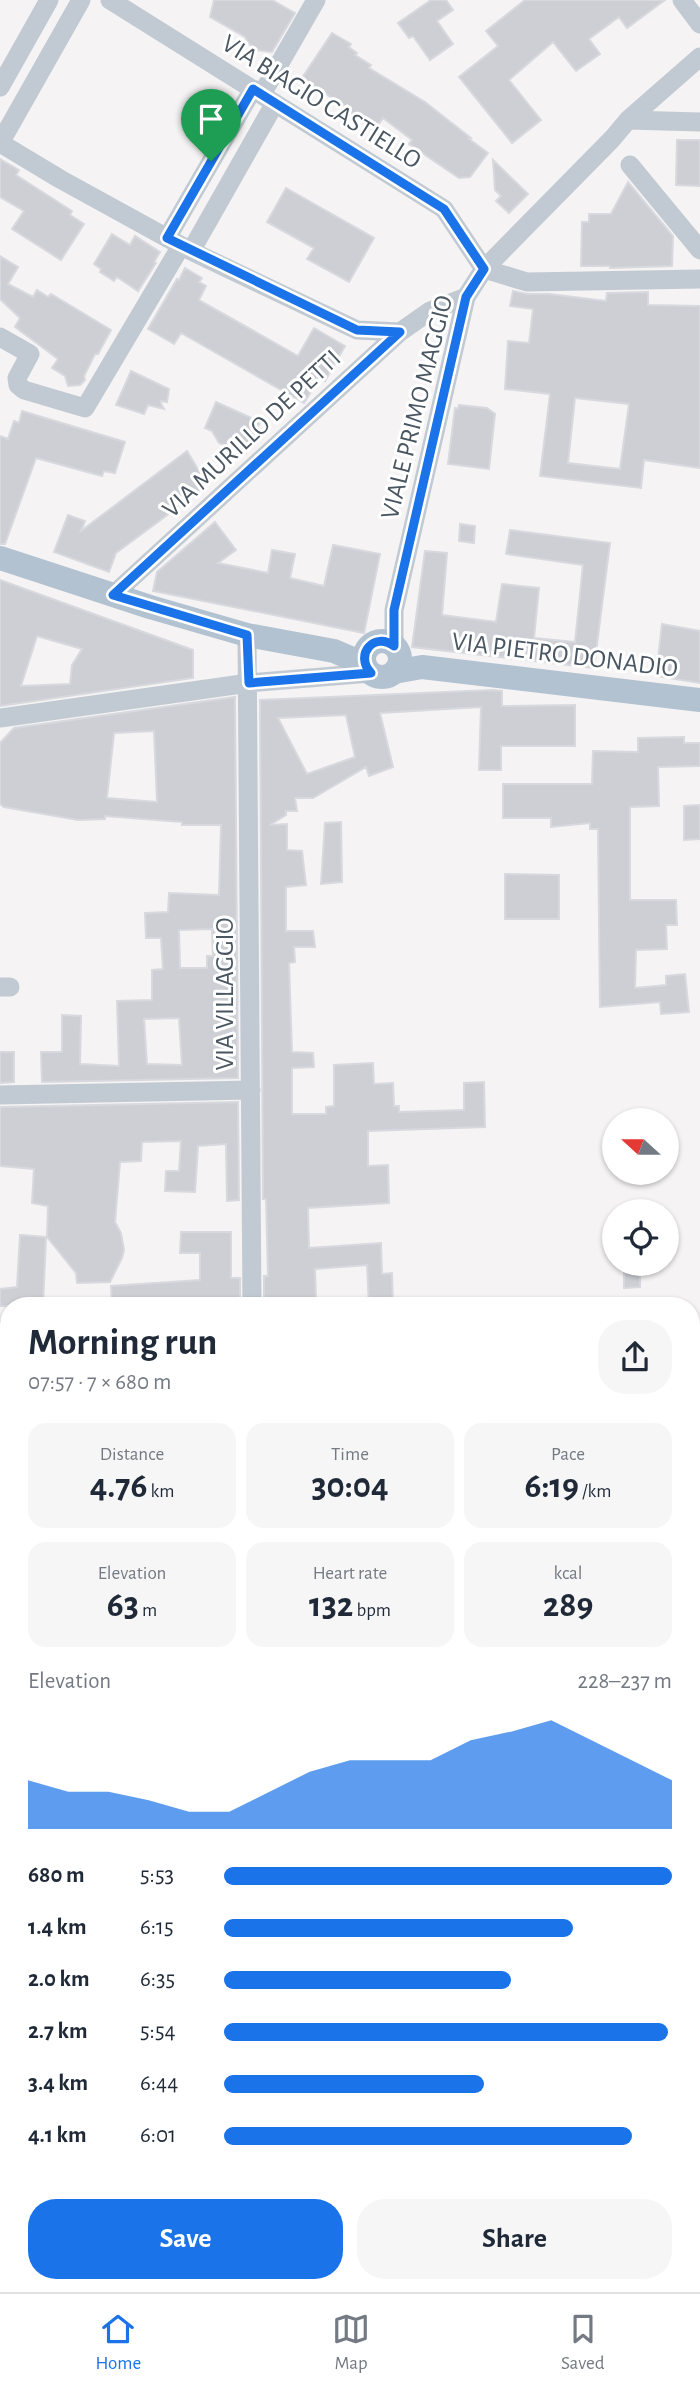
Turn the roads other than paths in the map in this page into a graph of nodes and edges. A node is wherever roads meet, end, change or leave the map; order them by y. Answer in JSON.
{"nodes":[{"id":1,"x":49,"y":0,"type":"edge"},
{"id":2,"x":81,"y":0,"type":"edge"},
{"id":3,"x":110,"y":0,"type":"edge"},
{"id":4,"x":316,"y":0,"type":"edge"},
{"id":5,"x":682,"y":0,"type":"edge"},
{"id":6,"x":700,"y":24,"type":"edge"},
{"id":7,"x":700,"y":57,"type":"edge"},
{"id":8,"x":0,"y":87,"type":"edge"},
{"id":9,"x":263,"y":95,"type":"junction"},
{"id":10,"x":628,"y":120,"type":"junction"},
{"id":11,"x":700,"y":122,"type":"edge"},
{"id":12,"x":0,"y":143,"type":"edge"},
{"id":13,"x":629,"y":165,"type":"dead end"},
{"id":14,"x":180,"y":245,"type":"junction"},
{"id":15,"x":700,"y":250,"type":"edge"},
{"id":16,"x":484,"y":269,"type":"junction"},
{"id":17,"x":700,"y":279,"type":"edge"},
{"id":18,"x":466,"y":297,"type":"junction"},
{"id":19,"x":400,"y":332,"type":"junction"},
{"id":20,"x":0,"y":337,"type":"edge"},
{"id":21,"x":0,"y":558,"type":"edge"},
{"id":22,"x":113,"y":595,"type":"junction"},
{"id":23,"x":247,"y":635,"type":"junction"},
{"id":24,"x":381,"y":656,"type":"junction"},
{"id":25,"x":249,"y":683,"type":"junction"},
{"id":26,"x":700,"y":700,"type":"edge"},
{"id":27,"x":2,"y":720,"type":"edge"},
{"id":28,"x":251,"y":1090,"type":"junction"},
{"id":29,"x":0,"y":1095,"type":"edge"},
{"id":30,"x":252,"y":1297,"type":"edge"}],
"edges":[{"from":1,"to":8,"type":"street"},
{"from":2,"to":12,"type":"street"},
{"from":3,"to":9,"type":"street","name":"VIA BIAGIO CASTIELLO"},
{"from":4,"to":9,"type":"street"},
{"from":5,"to":6,"type":"street"},
{"from":7,"to":10,"type":"street","name":"VIALE PRIMO MAGGIO"},
{"from":9,"to":14,"type":"street"},
{"from":9,"to":14,"type":"street"},
{"from":9,"to":16,"type":"street","name":"VIA BIAGIO CASTIELLO"},
{"from":10,"to":11,"type":"street"},
{"from":10,"to":16,"type":"street","name":"VIALE PRIMO MAGGIO"},
{"from":12,"to":14,"type":"street"},
{"from":13,"to":15,"type":"street"},
{"from":14,"to":19,"type":"street"},
{"from":14,"to":20,"type":"street"},
{"from":16,"to":17,"type":"street"},
{"from":16,"to":18,"type":"street","name":"VIALE PRIMO MAGGIO"},
{"from":18,"to":19,"type":"street","name":"VIA MURILLO DE PETTI"},
{"from":18,"to":24,"type":"street","name":"VIALE PRIMO MAGGIO"},
{"from":19,"to":22,"type":"street","name":"VIA MURILLO DE PETTI"},
{"from":21,"to":22,"type":"main road","name":"VIA PIETRO DONADIO"},
{"from":22,"to":23,"type":"main road","name":"VIA PIETRO DONADIO"},
{"from":23,"to":24,"type":"main road","name":"VIA PIETRO DONADIO"},
{"from":23,"to":25,"type":"street","name":"VIA VILLAGGIO"},
{"from":24,"to":25,"type":"street"},
{"from":24,"to":26,"type":"main road","name":"VIA PIETRO DONADIO"},
{"from":25,"to":27,"type":"street"},
{"from":25,"to":28,"type":"street","name":"VIA VILLAGGIO"},
{"from":28,"to":29,"type":"street"},
{"from":28,"to":30,"type":"street","name":"VIA VILLAGGIO"}]}
